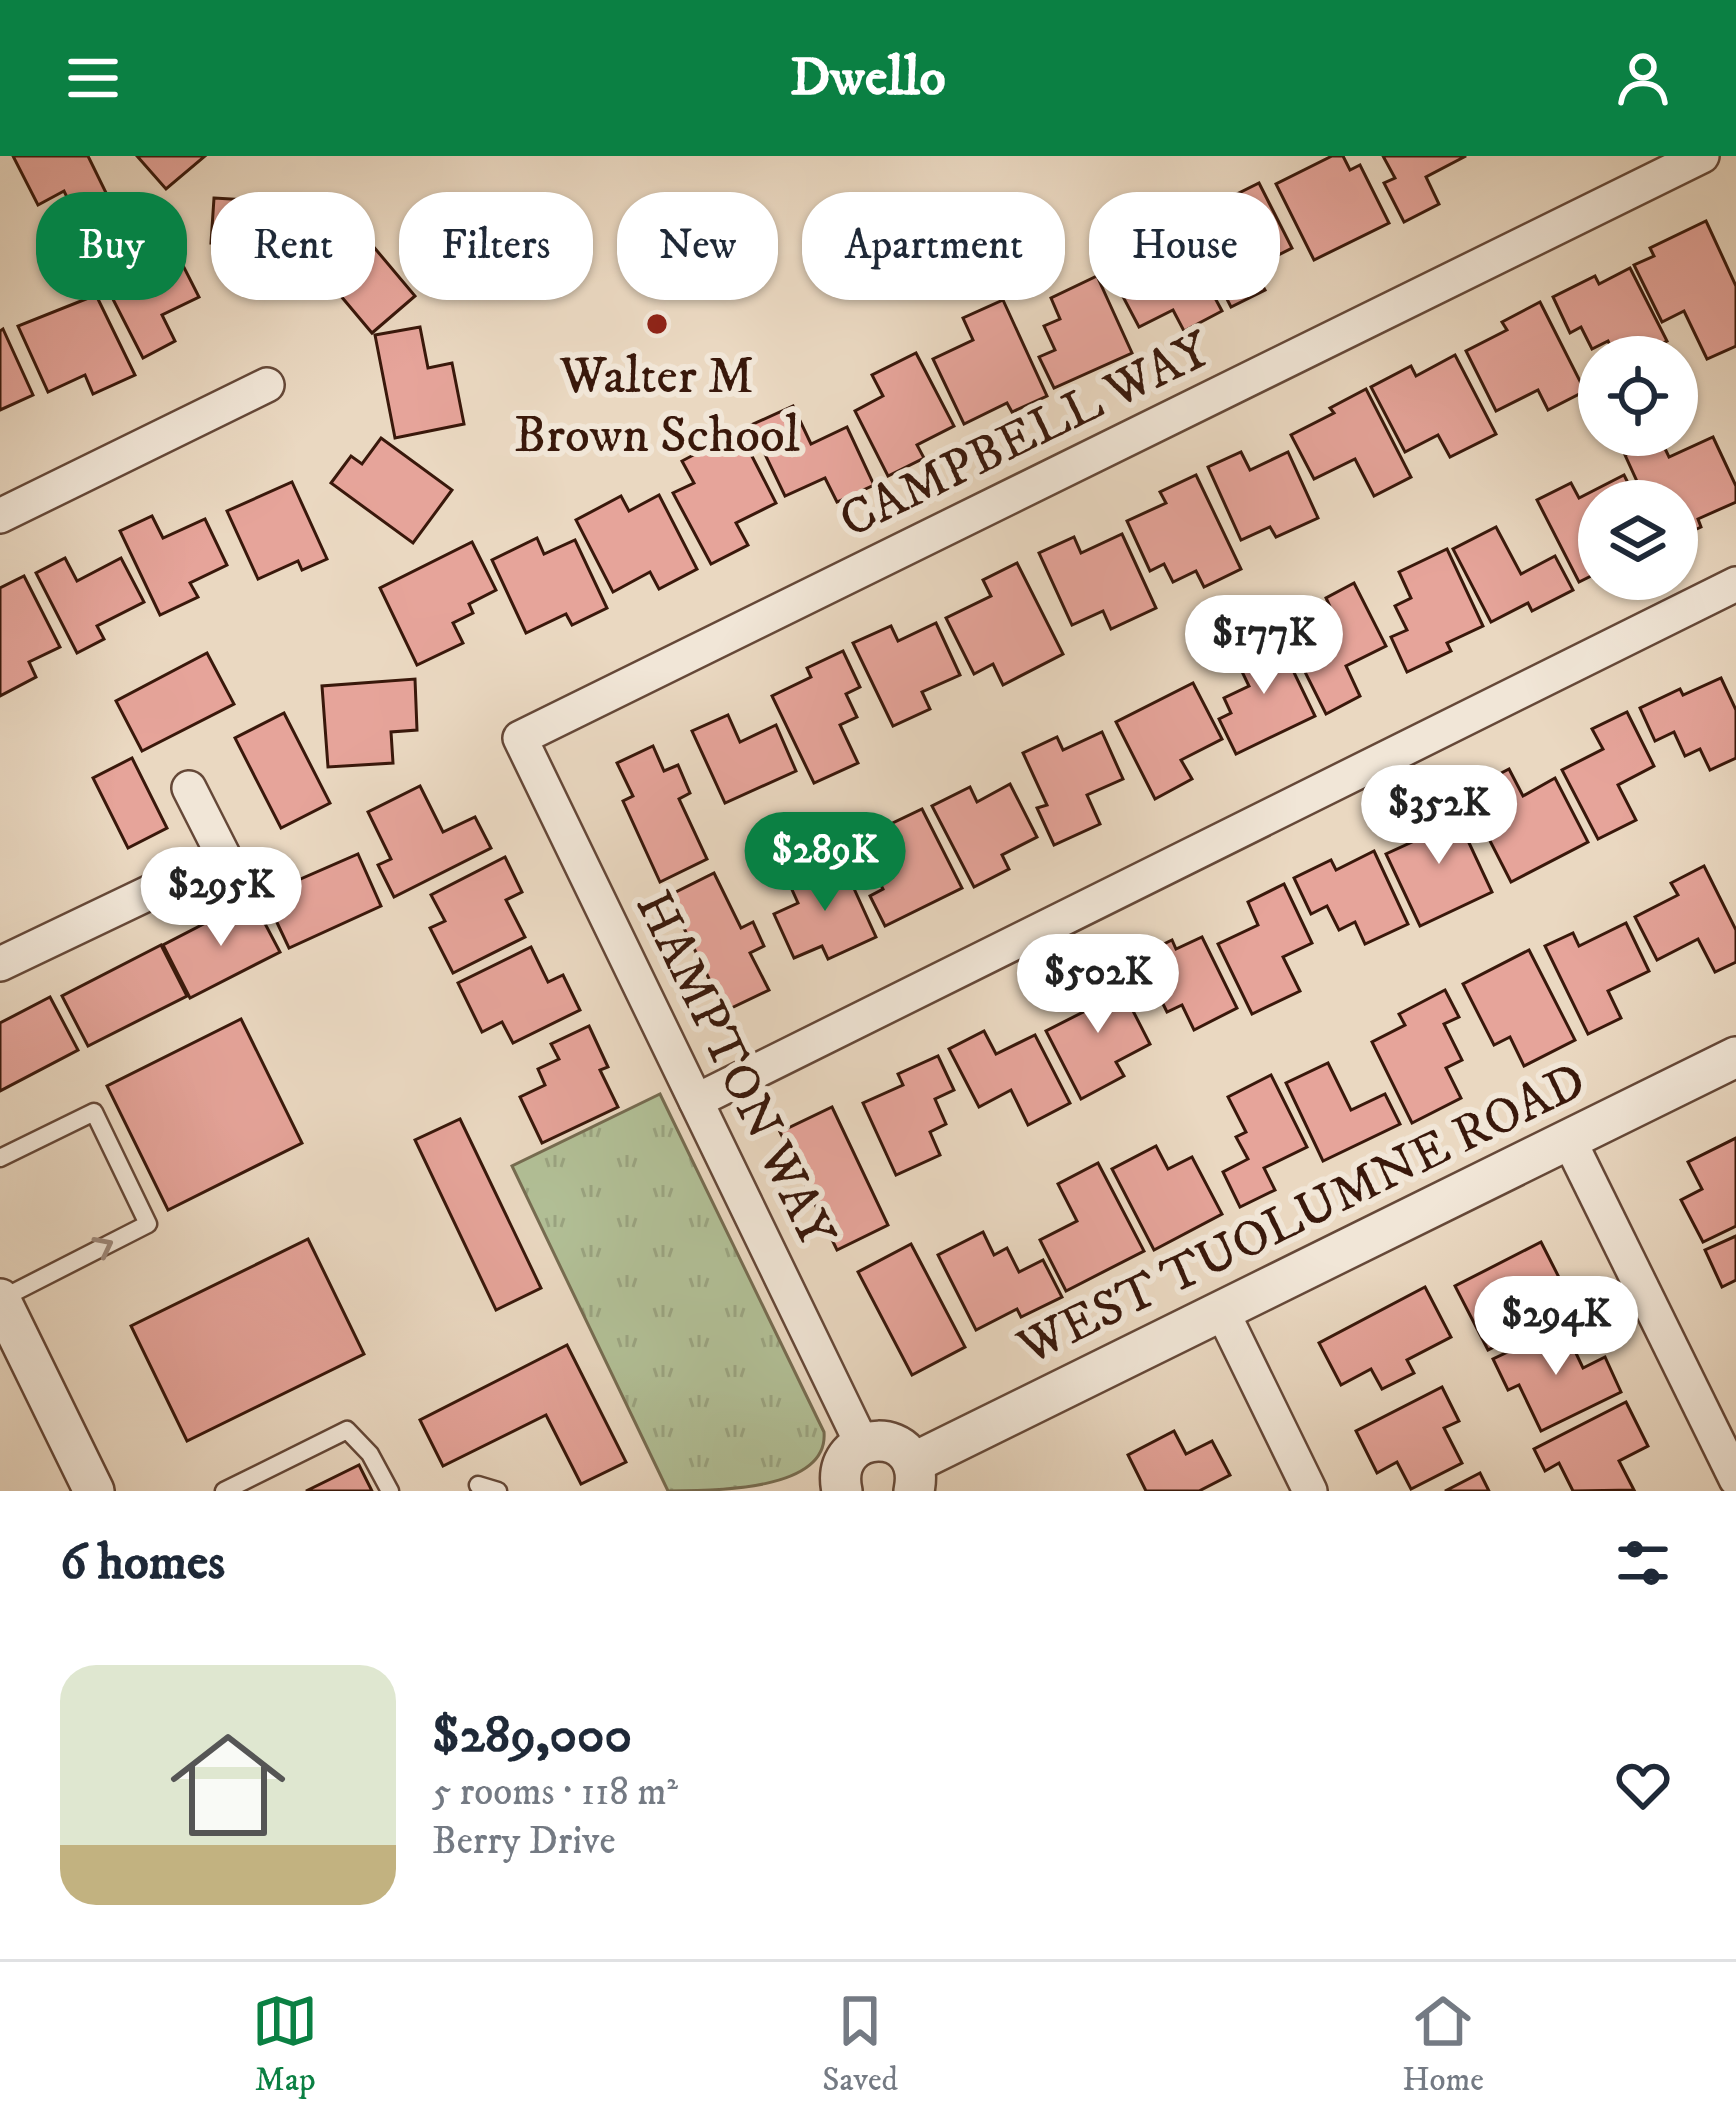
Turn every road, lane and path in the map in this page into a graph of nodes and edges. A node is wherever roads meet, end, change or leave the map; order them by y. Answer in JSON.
{"nodes":[{"id":1,"x":1702,"y":156,"type":"edge"},
{"id":2,"x":267,"y":385,"type":"dead end"},
{"id":3,"x":0,"y":516,"type":"edge"},
{"id":4,"x":1736,"y":584,"type":"edge"},
{"id":5,"x":520,"y":738,"type":"joint"},
{"id":6,"x":189,"y":788,"type":"dead end"},
{"id":7,"x":0,"y":964,"type":"edge"},
{"id":8,"x":1736,"y":1058,"type":"edge"},
{"id":9,"x":696,"y":1101,"type":"junction"},
{"id":10,"x":1569,"y":1140,"type":"junction"},
{"id":11,"x":0,"y":1158,"type":"edge"},
{"id":12,"x":0,"y":1299,"type":"edge"},
{"id":13,"x":1222,"y":1311,"type":"junction"},
{"id":14,"x":862,"y":1444,"type":"junction"},
{"id":15,"x":914,"y":1477,"type":"edge"},
{"id":16,"x":1736,"y":1479,"type":"edge"},
{"id":17,"x":478,"y":1485,"type":"dead end"},
{"id":18,"x":94,"y":1491,"type":"edge"},
{"id":19,"x":224,"y":1491,"type":"edge"},
{"id":20,"x":390,"y":1491,"type":"edge"},
{"id":21,"x":498,"y":1491,"type":"edge"},
{"id":22,"x":842,"y":1491,"type":"edge"},
{"id":23,"x":1310,"y":1491,"type":"edge"}],
"edges":[{"from":1,"to":5,"type":"street","name":"CAMPBELL WAY"},
{"from":2,"to":3,"type":"street"},
{"from":4,"to":9,"type":"street"},
{"from":5,"to":9,"type":"street","name":"HAMPTON WAY"},
{"from":6,"to":7,"type":"street"},
{"from":8,"to":10,"type":"street","name":"WEST TUOLUMNE ROAD"},
{"from":9,"to":14,"type":"street","name":"HAMPTON WAY"},
{"from":10,"to":13,"type":"street","name":"WEST TUOLUMNE ROAD"},
{"from":10,"to":16,"type":"street"},
{"from":12,"to":11,"type":"lane","one_way":true},
{"from":12,"to":18,"type":"street"},
{"from":13,"to":15,"type":"street","name":"WEST TUOLUMNE ROAD"},
{"from":13,"to":23,"type":"street"},
{"from":14,"to":15,"type":"street"},
{"from":14,"to":22,"type":"street"},
{"from":17,"to":21,"type":"lane"},
{"from":19,"to":20,"type":"lane"}]}
